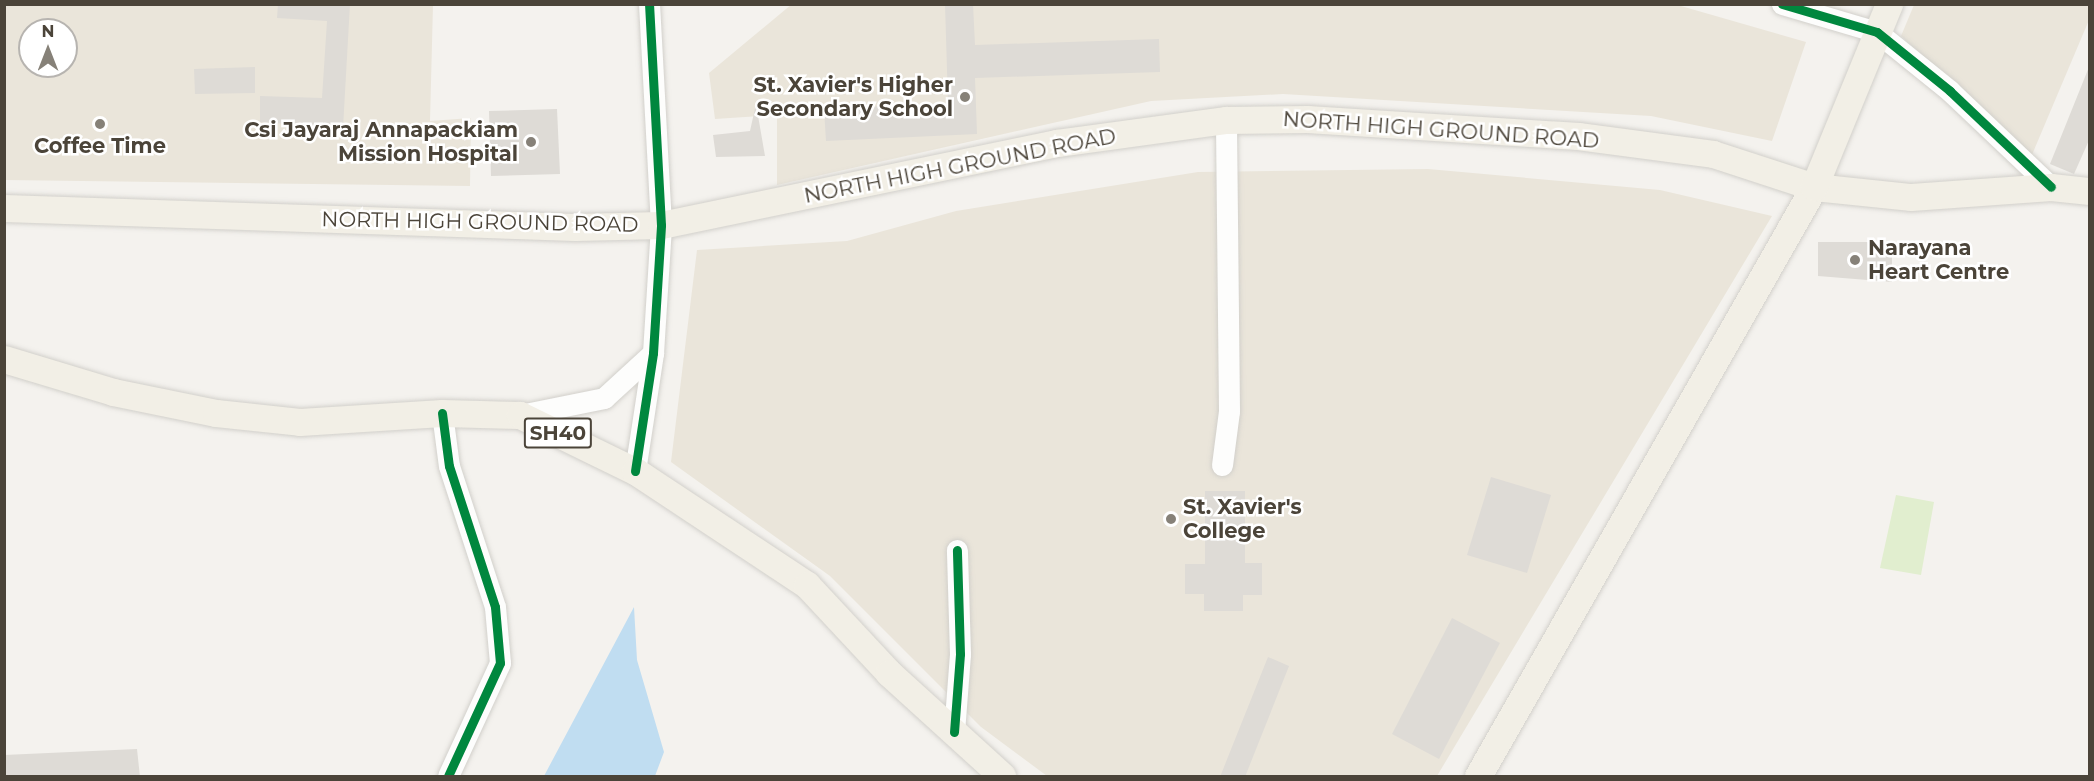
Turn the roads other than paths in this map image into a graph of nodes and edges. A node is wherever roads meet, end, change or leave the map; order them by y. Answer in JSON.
{"nodes":[{"id":1,"x":649,"y":4,"type":"edge"},
{"id":2,"x":1782,"y":4,"type":"edge"},
{"id":3,"x":1889,"y":4,"type":"edge"},
{"id":4,"x":1877,"y":32,"type":"junction"},
{"id":5,"x":1226,"y":120,"type":"junction"},
{"id":6,"x":1815,"y":187,"type":"junction"},
{"id":7,"x":2051,"y":187,"type":"junction"},
{"id":8,"x":2090,"y":191,"type":"edge"},
{"id":9,"x":4,"y":208,"type":"edge"},
{"id":10,"x":661,"y":225,"type":"junction"},
{"id":11,"x":653,"y":353,"type":"junction"},
{"id":12,"x":4,"y":359,"type":"edge"},
{"id":13,"x":442,"y":413,"type":"junction"},
{"id":14,"x":520,"y":415,"type":"junction"},
{"id":15,"x":1222,"y":465,"type":"dead end"},
{"id":16,"x":635,"y":471,"type":"junction"},
{"id":17,"x":957,"y":550,"type":"dead end"},
{"id":18,"x":954,"y":732,"type":"junction"},
{"id":19,"x":448,"y":777,"type":"edge"},
{"id":20,"x":1002,"y":777,"type":"edge"},
{"id":21,"x":1478,"y":777,"type":"edge"}],
"edges":[{"from":1,"to":10,"type":"street"},
{"from":2,"to":4,"type":"street"},
{"from":3,"to":4,"type":"main road"},
{"from":4,"to":6,"type":"main road"},
{"from":4,"to":7,"type":"street"},
{"from":5,"to":6,"type":"main road","name":"NORTH HIGH GROUND ROAD"},
{"from":5,"to":10,"type":"main road","name":"NORTH HIGH GROUND ROAD"},
{"from":5,"to":15,"type":"street"},
{"from":6,"to":7,"type":"main road","name":"NORTH HIGH GROUND ROAD"},
{"from":6,"to":21,"type":"main road"},
{"from":7,"to":8,"type":"main road","name":"NORTH HIGH GROUND ROAD"},
{"from":9,"to":10,"type":"main road","name":"NORTH HIGH GROUND ROAD"},
{"from":10,"to":11,"type":"street"},
{"from":11,"to":14,"type":"street"},
{"from":11,"to":16,"type":"street"},
{"from":12,"to":13,"type":"main road","number":"SH40"},
{"from":13,"to":14,"type":"main road","number":"SH40"},
{"from":13,"to":19,"type":"street"},
{"from":14,"to":16,"type":"main road","number":"SH40"},
{"from":16,"to":18,"type":"main road","number":"SH40"},
{"from":17,"to":18,"type":"street"},
{"from":18,"to":20,"type":"main road","number":"SH40"}]}
